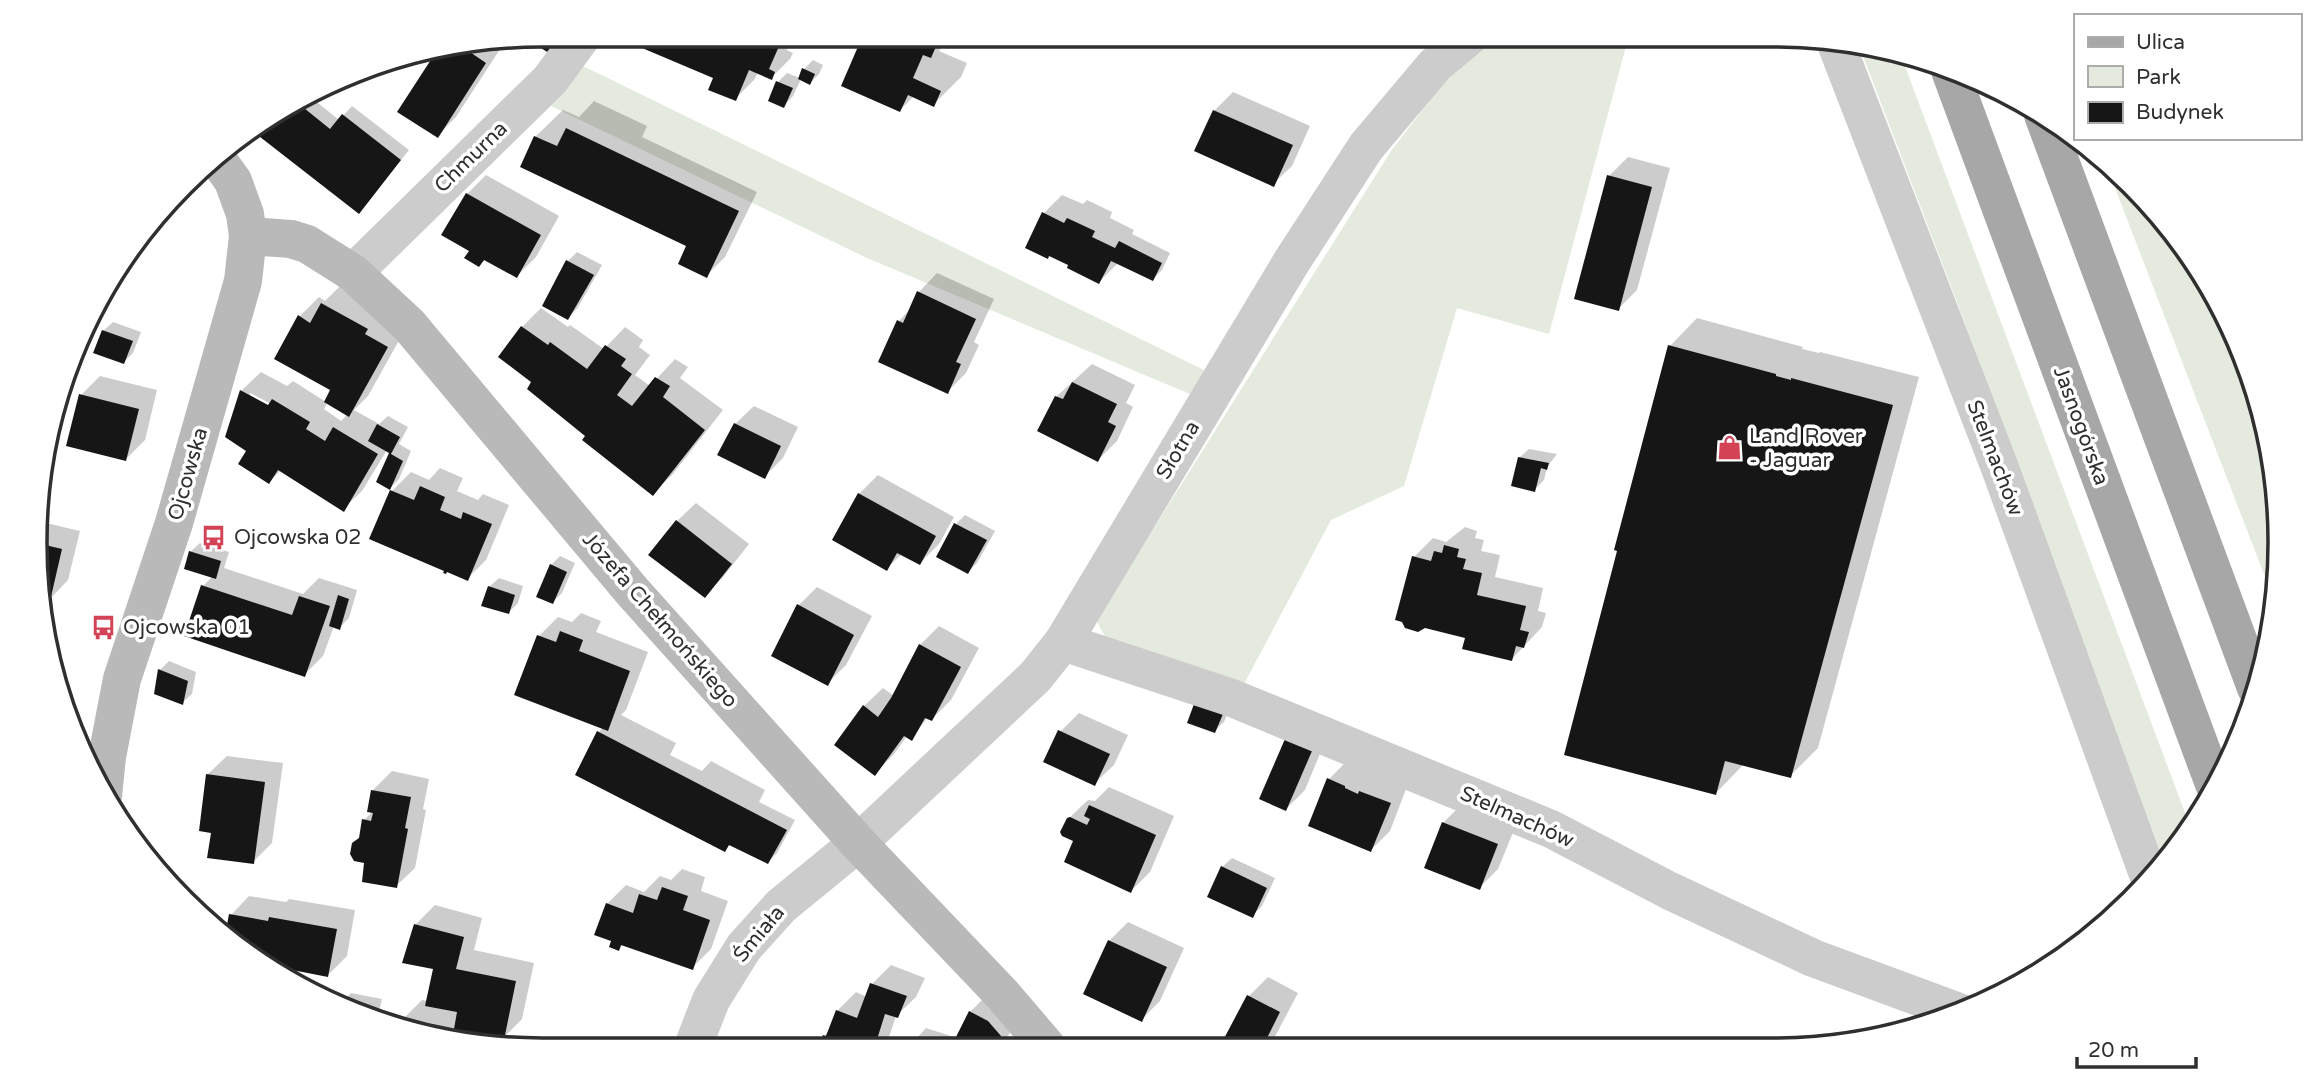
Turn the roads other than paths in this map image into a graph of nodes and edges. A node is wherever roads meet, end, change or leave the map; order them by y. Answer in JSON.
{"nodes":[{"id":1,"x":574,"y":47,"type":"edge"},
{"id":2,"x":1457,"y":47,"type":"edge"},
{"id":3,"x":1839,"y":51,"type":"edge"},
{"id":4,"x":1954,"y":82,"type":"edge"},
{"id":5,"x":2049,"y":132,"type":"edge"},
{"id":6,"x":222,"y":165,"type":"edge"},
{"id":7,"x":248,"y":236,"type":"junction"},
{"id":8,"x":353,"y":274,"type":"junction"},
{"id":9,"x":1063,"y":642,"type":"junction"},
{"id":10,"x":2250,"y":673,"type":"edge"},
{"id":11,"x":2210,"y":774,"type":"edge"},
{"id":12,"x":105,"y":775,"type":"edge"},
{"id":13,"x":858,"y":843,"type":"junction"},
{"id":14,"x":2146,"y":868,"type":"edge"},
{"id":15,"x":1944,"y":1006,"type":"edge"},
{"id":16,"x":696,"y":1038,"type":"edge"},
{"id":17,"x":1039,"y":1038,"type":"edge"}],
"edges":[{"from":1,"to":8,"type":"street","name":"Chmurna"},
{"from":2,"to":9,"type":"street","name":"Słotna"},
{"from":3,"to":14,"type":"street","name":"Stelmachów"},
{"from":4,"to":11,"type":"main road","name":"Jasnogórska"},
{"from":5,"to":10,"type":"main road"},
{"from":6,"to":7,"type":"street","name":"Ojcowska"},
{"from":7,"to":8,"type":"street","name":"Józefa Chełmońskiego"},
{"from":7,"to":12,"type":"street","name":"Ojcowska"},
{"from":8,"to":13,"type":"street","name":"Józefa Chełmońskiego"},
{"from":9,"to":13,"type":"street","name":"Słotna"},
{"from":9,"to":15,"type":"street","name":"Stelmachów"},
{"from":13,"to":16,"type":"street","name":"Śmiała"},
{"from":13,"to":17,"type":"street","name":"Józefa Chełmońskiego"}]}
